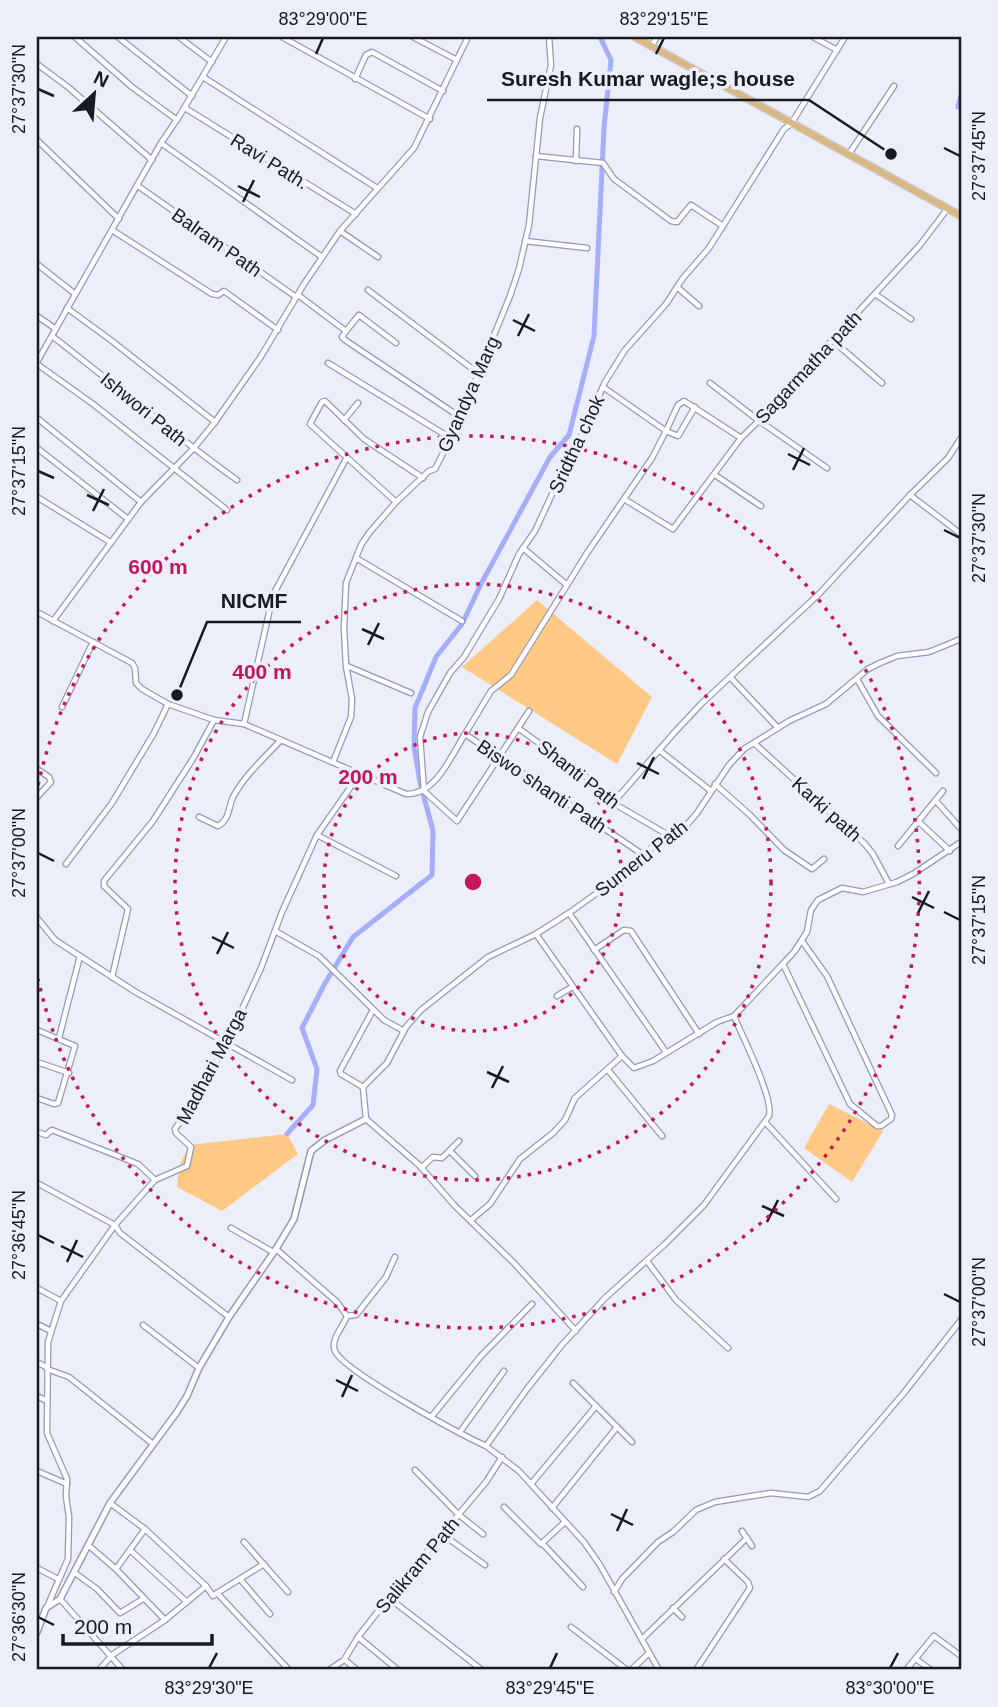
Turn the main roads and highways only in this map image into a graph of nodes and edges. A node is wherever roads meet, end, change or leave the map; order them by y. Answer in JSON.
{"nodes":[{"id":1,"x":635,"y":37,"type":"edge"},
{"id":2,"x":961,"y":216,"type":"edge"}],
"edges":[{"from":1,"to":2,"type":"main road"}]}
